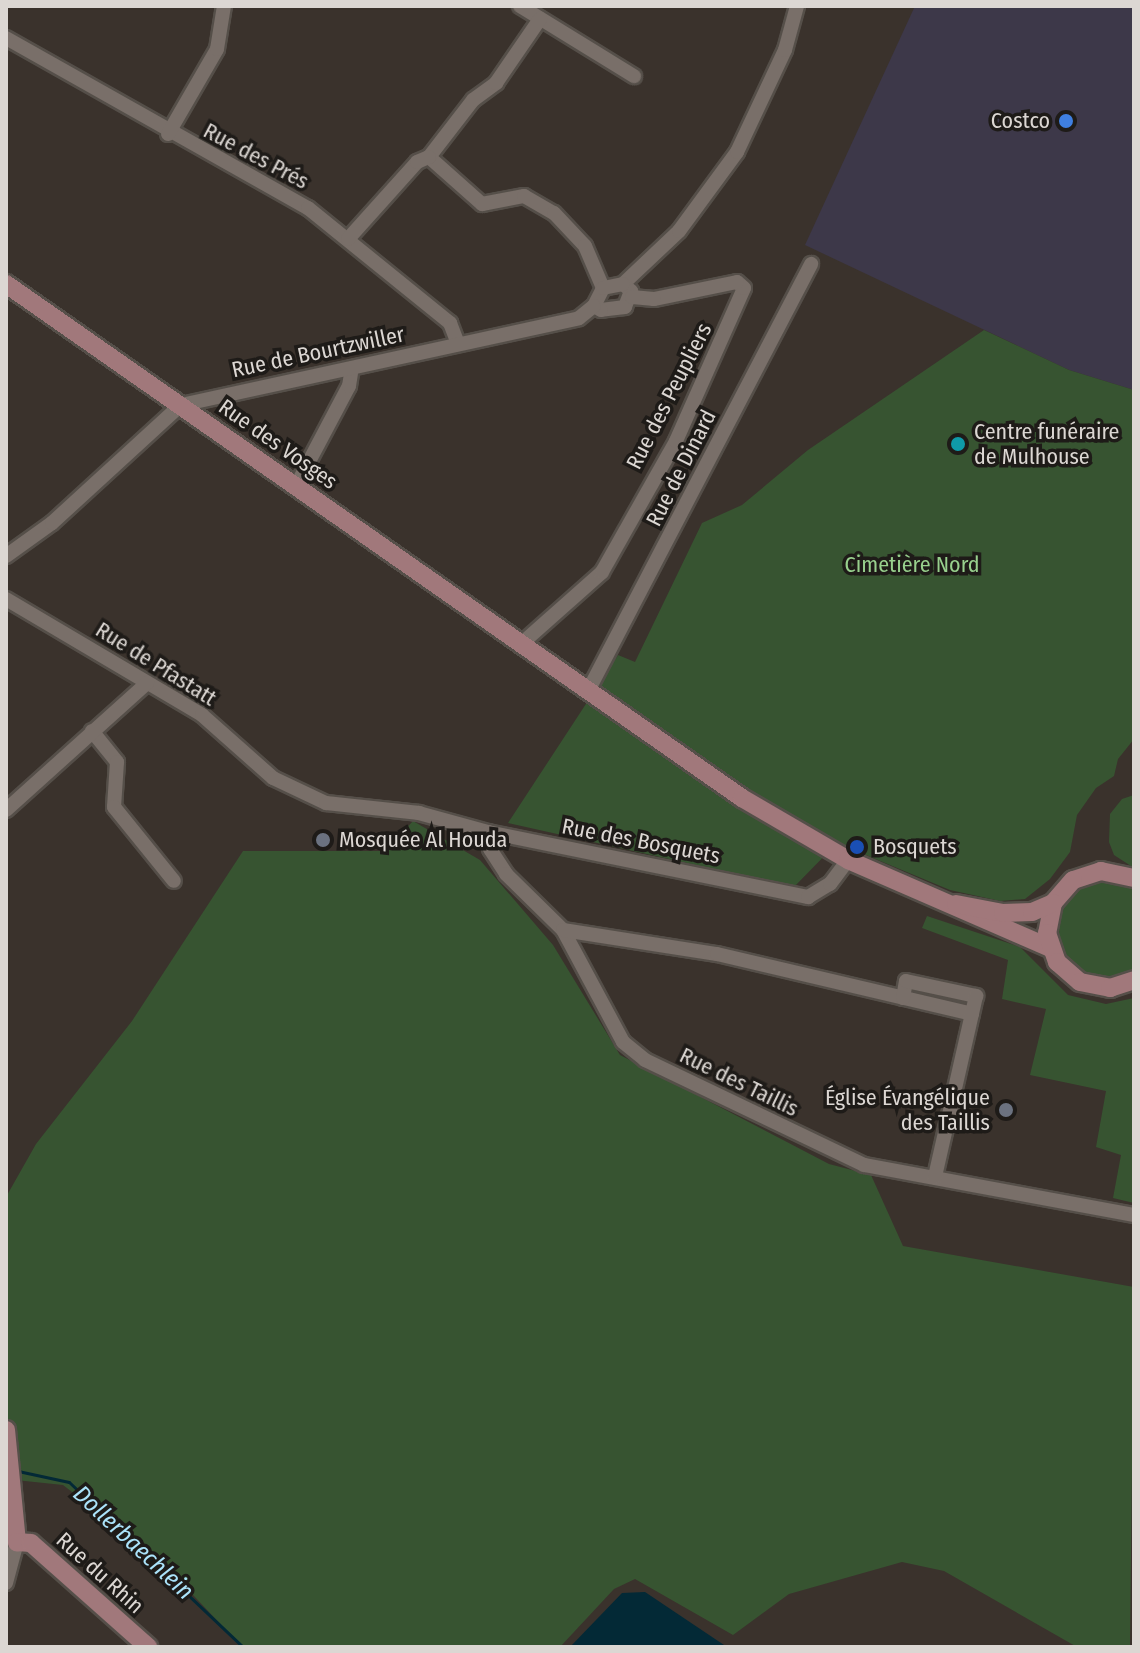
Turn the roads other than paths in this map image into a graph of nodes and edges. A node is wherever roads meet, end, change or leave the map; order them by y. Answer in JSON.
{"nodes":[{"id":1,"x":520,"y":6,"type":"edge"},
{"id":2,"x":797,"y":6,"type":"edge"},
{"id":3,"x":221,"y":7,"type":"edge"},
{"id":4,"x":540,"y":19,"type":"junction"},
{"id":5,"x":6,"y":38,"type":"edge"},
{"id":6,"x":634,"y":76,"type":"dead end"},
{"id":7,"x":168,"y":134,"type":"junction"},
{"id":8,"x":429,"y":157,"type":"junction"},
{"id":9,"x":348,"y":239,"type":"junction"},
{"id":10,"x":811,"y":264,"type":"dead end"},
{"id":11,"x":6,"y":284,"type":"edge"},
{"id":12,"x":603,"y":288,"type":"junction"},
{"id":13,"x":627,"y":290,"type":"junction"},
{"id":14,"x":594,"y":306,"type":"junction"},
{"id":15,"x":458,"y":344,"type":"junction"},
{"id":16,"x":352,"y":368,"type":"junction"},
{"id":17,"x":181,"y":405,"type":"junction"},
{"id":18,"x":296,"y":486,"type":"junction"},
{"id":19,"x":6,"y":556,"type":"edge"},
{"id":20,"x":6,"y":599,"type":"edge"},
{"id":21,"x":521,"y":644,"type":"junction"},
{"id":22,"x":147,"y":683,"type":"junction"},
{"id":23,"x":588,"y":691,"type":"junction"},
{"id":24,"x":92,"y":731,"type":"junction"},
{"id":25,"x":6,"y":810,"type":"edge"},
{"id":26,"x":412,"y":811,"type":"joint"},
{"id":27,"x":488,"y":832,"type":"junction"},
{"id":28,"x":848,"y":860,"type":"junction"},
{"id":29,"x":1134,"y":878,"type":"edge"},
{"id":30,"x":174,"y":881,"type":"dead end"},
{"id":31,"x":946,"y":903,"type":"junction"},
{"id":32,"x":1053,"y":903,"type":"junction"},
{"id":33,"x":563,"y":930,"type":"junction"},
{"id":34,"x":1050,"y":948,"type":"junction"},
{"id":35,"x":1134,"y":980,"type":"edge"},
{"id":36,"x":903,"y":998,"type":"junction"},
{"id":37,"x":972,"y":1014,"type":"junction"},
{"id":38,"x":935,"y":1177,"type":"junction"},
{"id":39,"x":1134,"y":1215,"type":"edge"},
{"id":40,"x":6,"y":1430,"type":"edge"},
{"id":41,"x":17,"y":1542,"type":"junction"},
{"id":42,"x":6,"y":1583,"type":"edge"},
{"id":43,"x":148,"y":1647,"type":"edge"}],
"edges":[{"from":1,"to":4,"type":"street"},
{"from":2,"to":13,"type":"street"},
{"from":3,"to":7,"type":"street"},
{"from":4,"to":6,"type":"street"},
{"from":4,"to":8,"type":"street"},
{"from":5,"to":7,"type":"street","name":"Rue des Prés"},
{"from":7,"to":9,"type":"street","name":"Rue des Prés"},
{"from":8,"to":9,"type":"street"},
{"from":8,"to":12,"type":"street"},
{"from":9,"to":15,"type":"street","name":"Rue des Prés"},
{"from":10,"to":23,"type":"street","name":"Rue de Dinard"},
{"from":11,"to":17,"type":"main road","name":"Rue des Vosges"},
{"from":12,"to":13,"type":"street"},
{"from":12,"to":14,"type":"street"},
{"from":13,"to":14,"type":"street","name":"Rue de Bourtzwiller"},
{"from":13,"to":21,"type":"street","name":"Rue des Peupliers"},
{"from":14,"to":15,"type":"street","name":"Rue de Bourtzwiller"},
{"from":15,"to":16,"type":"street","name":"Rue de Bourtzwiller"},
{"from":16,"to":17,"type":"street","name":"Rue de Bourtzwiller"},
{"from":16,"to":18,"type":"street"},
{"from":17,"to":18,"type":"main road","name":"Rue des Vosges"},
{"from":17,"to":19,"type":"street"},
{"from":18,"to":21,"type":"main road","name":"Rue des Vosges"},
{"from":20,"to":22,"type":"street","name":"Rue de Pfastatt"},
{"from":21,"to":23,"type":"main road","name":"Rue des Vosges"},
{"from":22,"to":24,"type":"street"},
{"from":22,"to":26,"type":"street","name":"Rue de Pfastatt"},
{"from":23,"to":28,"type":"main road","name":"Rue des Vosges"},
{"from":24,"to":25,"type":"street"},
{"from":24,"to":30,"type":"street"},
{"from":26,"to":27,"type":"street","name":"Rue des Bosquets"},
{"from":27,"to":28,"type":"street","name":"Rue des Bosquets"},
{"from":27,"to":33,"type":"street","name":"Rue des Taillis"},
{"from":28,"to":31,"type":"main road","name":"Rue des Vosges"},
{"from":29,"to":32,"type":"main road"},
{"from":31,"to":32,"type":"main road"},
{"from":31,"to":34,"type":"main road"},
{"from":32,"to":34,"type":"main road"},
{"from":33,"to":36,"type":"street"},
{"from":33,"to":38,"type":"street","name":"Rue des Taillis"},
{"from":34,"to":35,"type":"main road"},
{"from":36,"to":37,"type":"street"},
{"from":36,"to":37,"type":"street"},
{"from":37,"to":38,"type":"street"},
{"from":38,"to":39,"type":"street","name":"Rue des Taillis"},
{"from":40,"to":41,"type":"main road"},
{"from":41,"to":42,"type":"street"},
{"from":41,"to":43,"type":"main road","name":"Rue du Rhin"}]}
